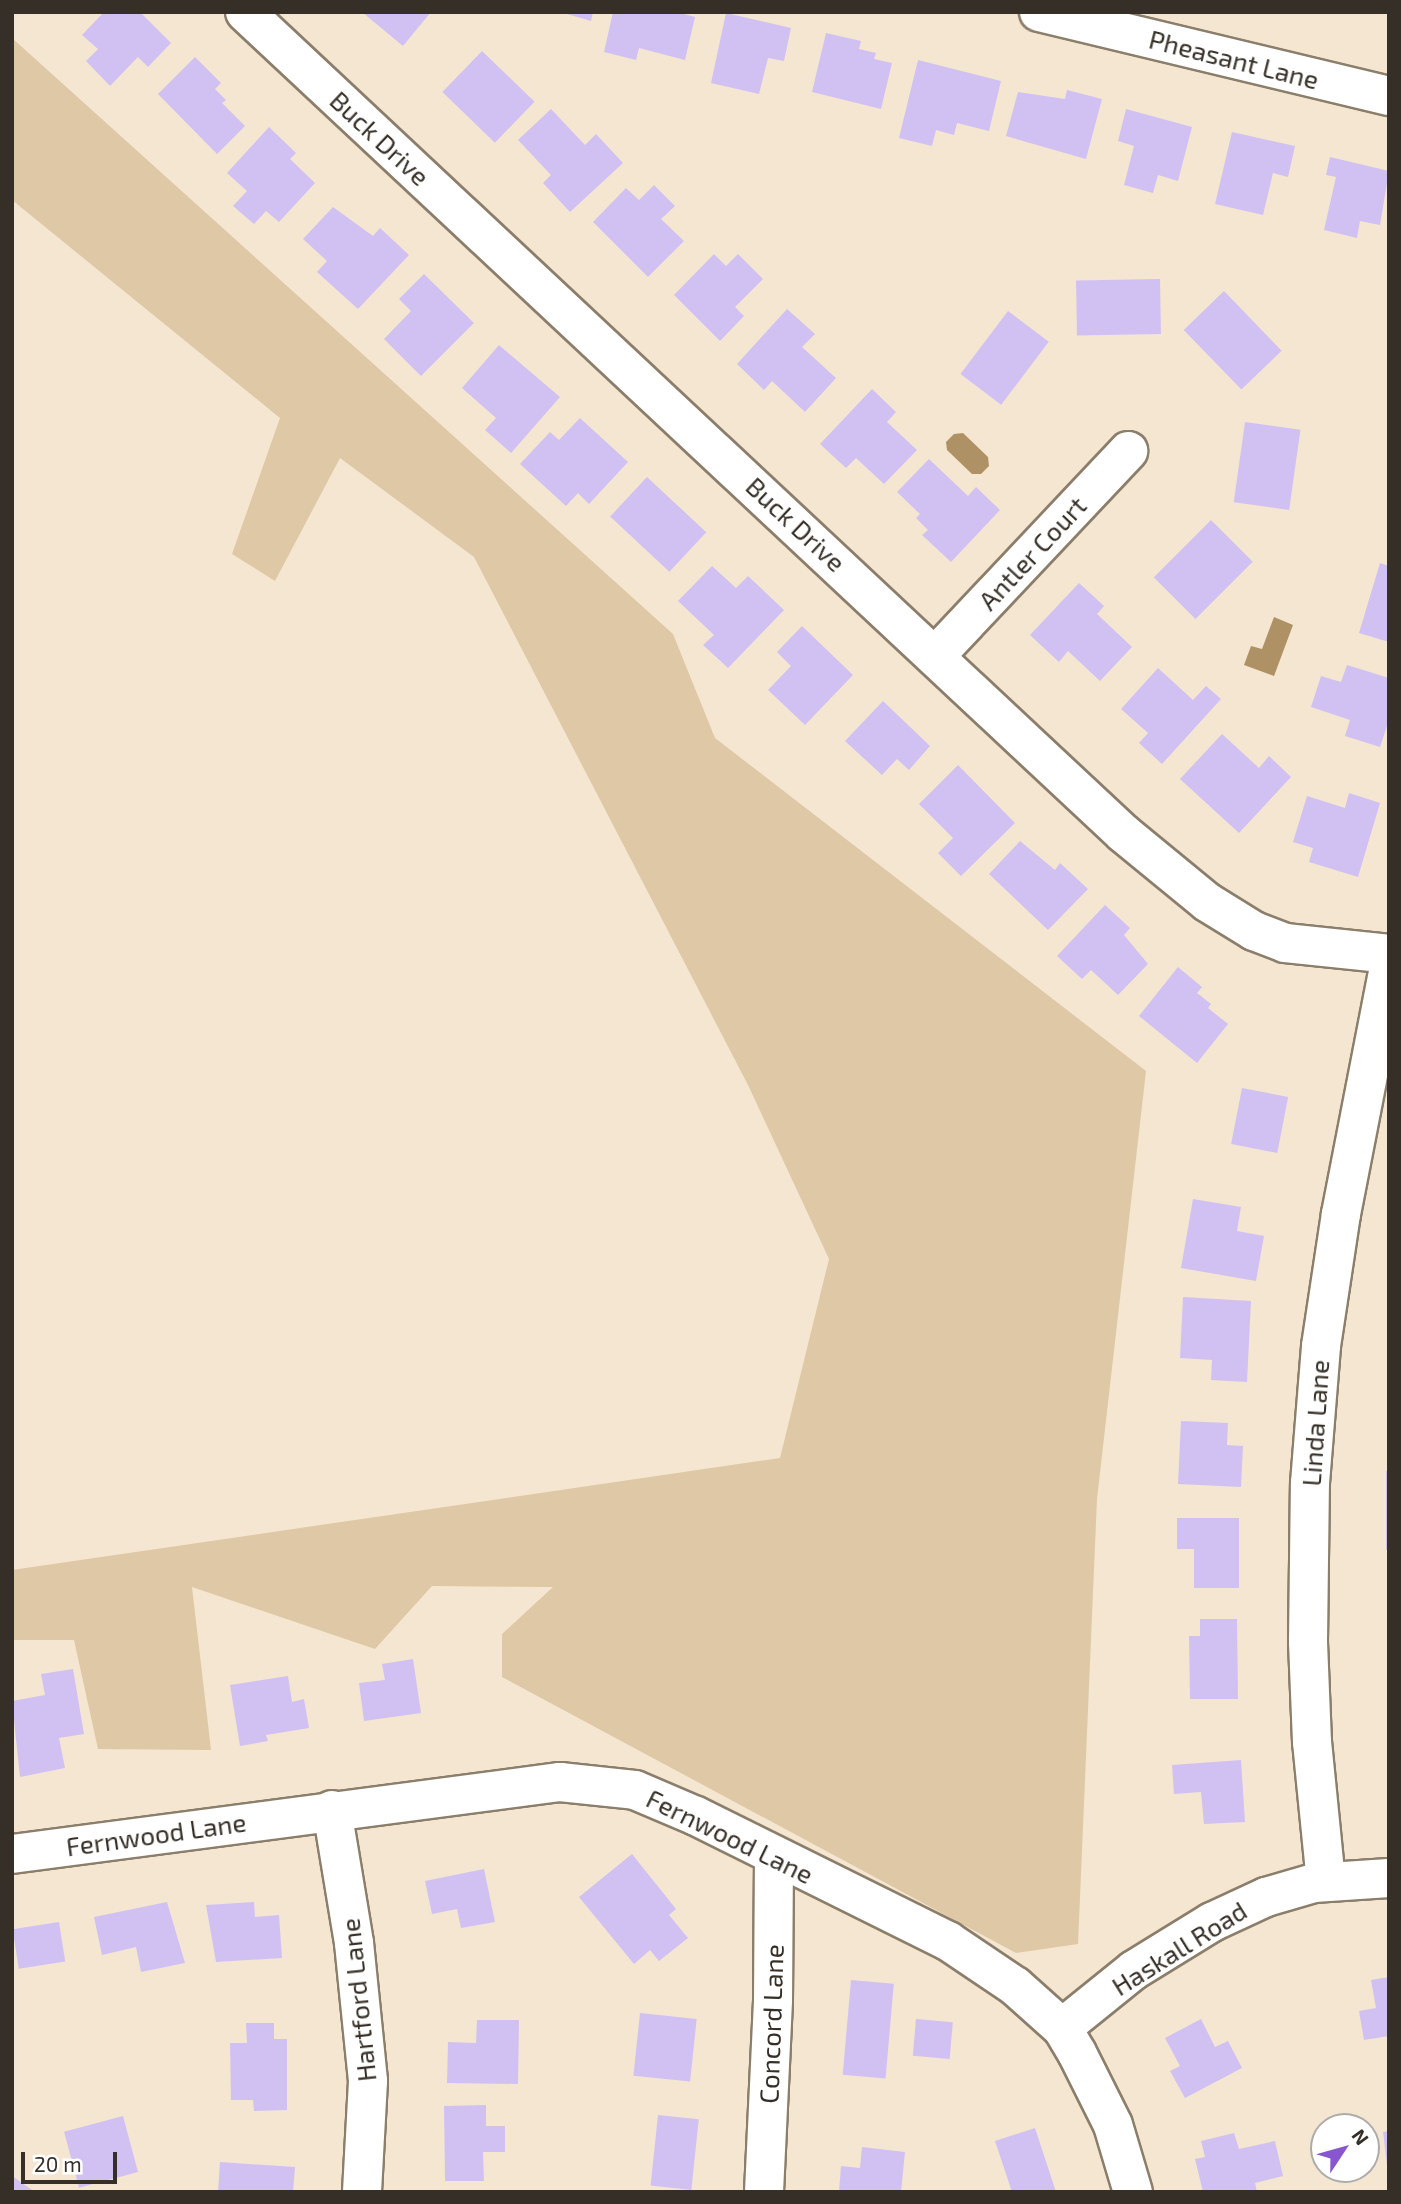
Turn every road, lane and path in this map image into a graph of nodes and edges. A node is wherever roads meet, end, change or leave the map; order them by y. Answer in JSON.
{"nodes":[{"id":1,"x":245,"y":12,"type":"edge"},
{"id":2,"x":1040,"y":12,"type":"edge"},
{"id":3,"x":1389,"y":96,"type":"edge"},
{"id":4,"x":1128,"y":451,"type":"dead end"},
{"id":5,"x":937,"y":654,"type":"junction"},
{"id":6,"x":1389,"y":954,"type":"edge"},
{"id":7,"x":1389,"y":968,"type":"edge"},
{"id":8,"x":332,"y":1810,"type":"junction"},
{"id":9,"x":12,"y":1854,"type":"edge"},
{"id":10,"x":774,"y":1857,"type":"junction"},
{"id":11,"x":1389,"y":1878,"type":"edge"},
{"id":12,"x":1326,"y":1882,"type":"junction"},
{"id":13,"x":1062,"y":2028,"type":"junction"},
{"id":14,"x":362,"y":2192,"type":"edge"},
{"id":15,"x":764,"y":2192,"type":"edge"},
{"id":16,"x":1133,"y":2192,"type":"edge"}],
"edges":[{"from":1,"to":5,"type":"street","name":"Buck Drive"},
{"from":2,"to":3,"type":"street","name":"Pheasant Lane"},
{"from":4,"to":5,"type":"street","name":"Antler Court"},
{"from":5,"to":6,"type":"street","name":"Buck Drive"},
{"from":7,"to":12,"type":"street","name":"Linda Lane"},
{"from":8,"to":9,"type":"street","name":"Fernwood Lane"},
{"from":8,"to":10,"type":"street","name":"Fernwood Lane"},
{"from":8,"to":14,"type":"street","name":"Hartford Lane"},
{"from":10,"to":13,"type":"street","name":"Fernwood Lane"},
{"from":10,"to":15,"type":"street","name":"Concord Lane"},
{"from":11,"to":12,"type":"street","name":"Haskall Road"},
{"from":12,"to":13,"type":"street","name":"Haskall Road"},
{"from":13,"to":16,"type":"street","name":"Fernwood Lane"}]}
